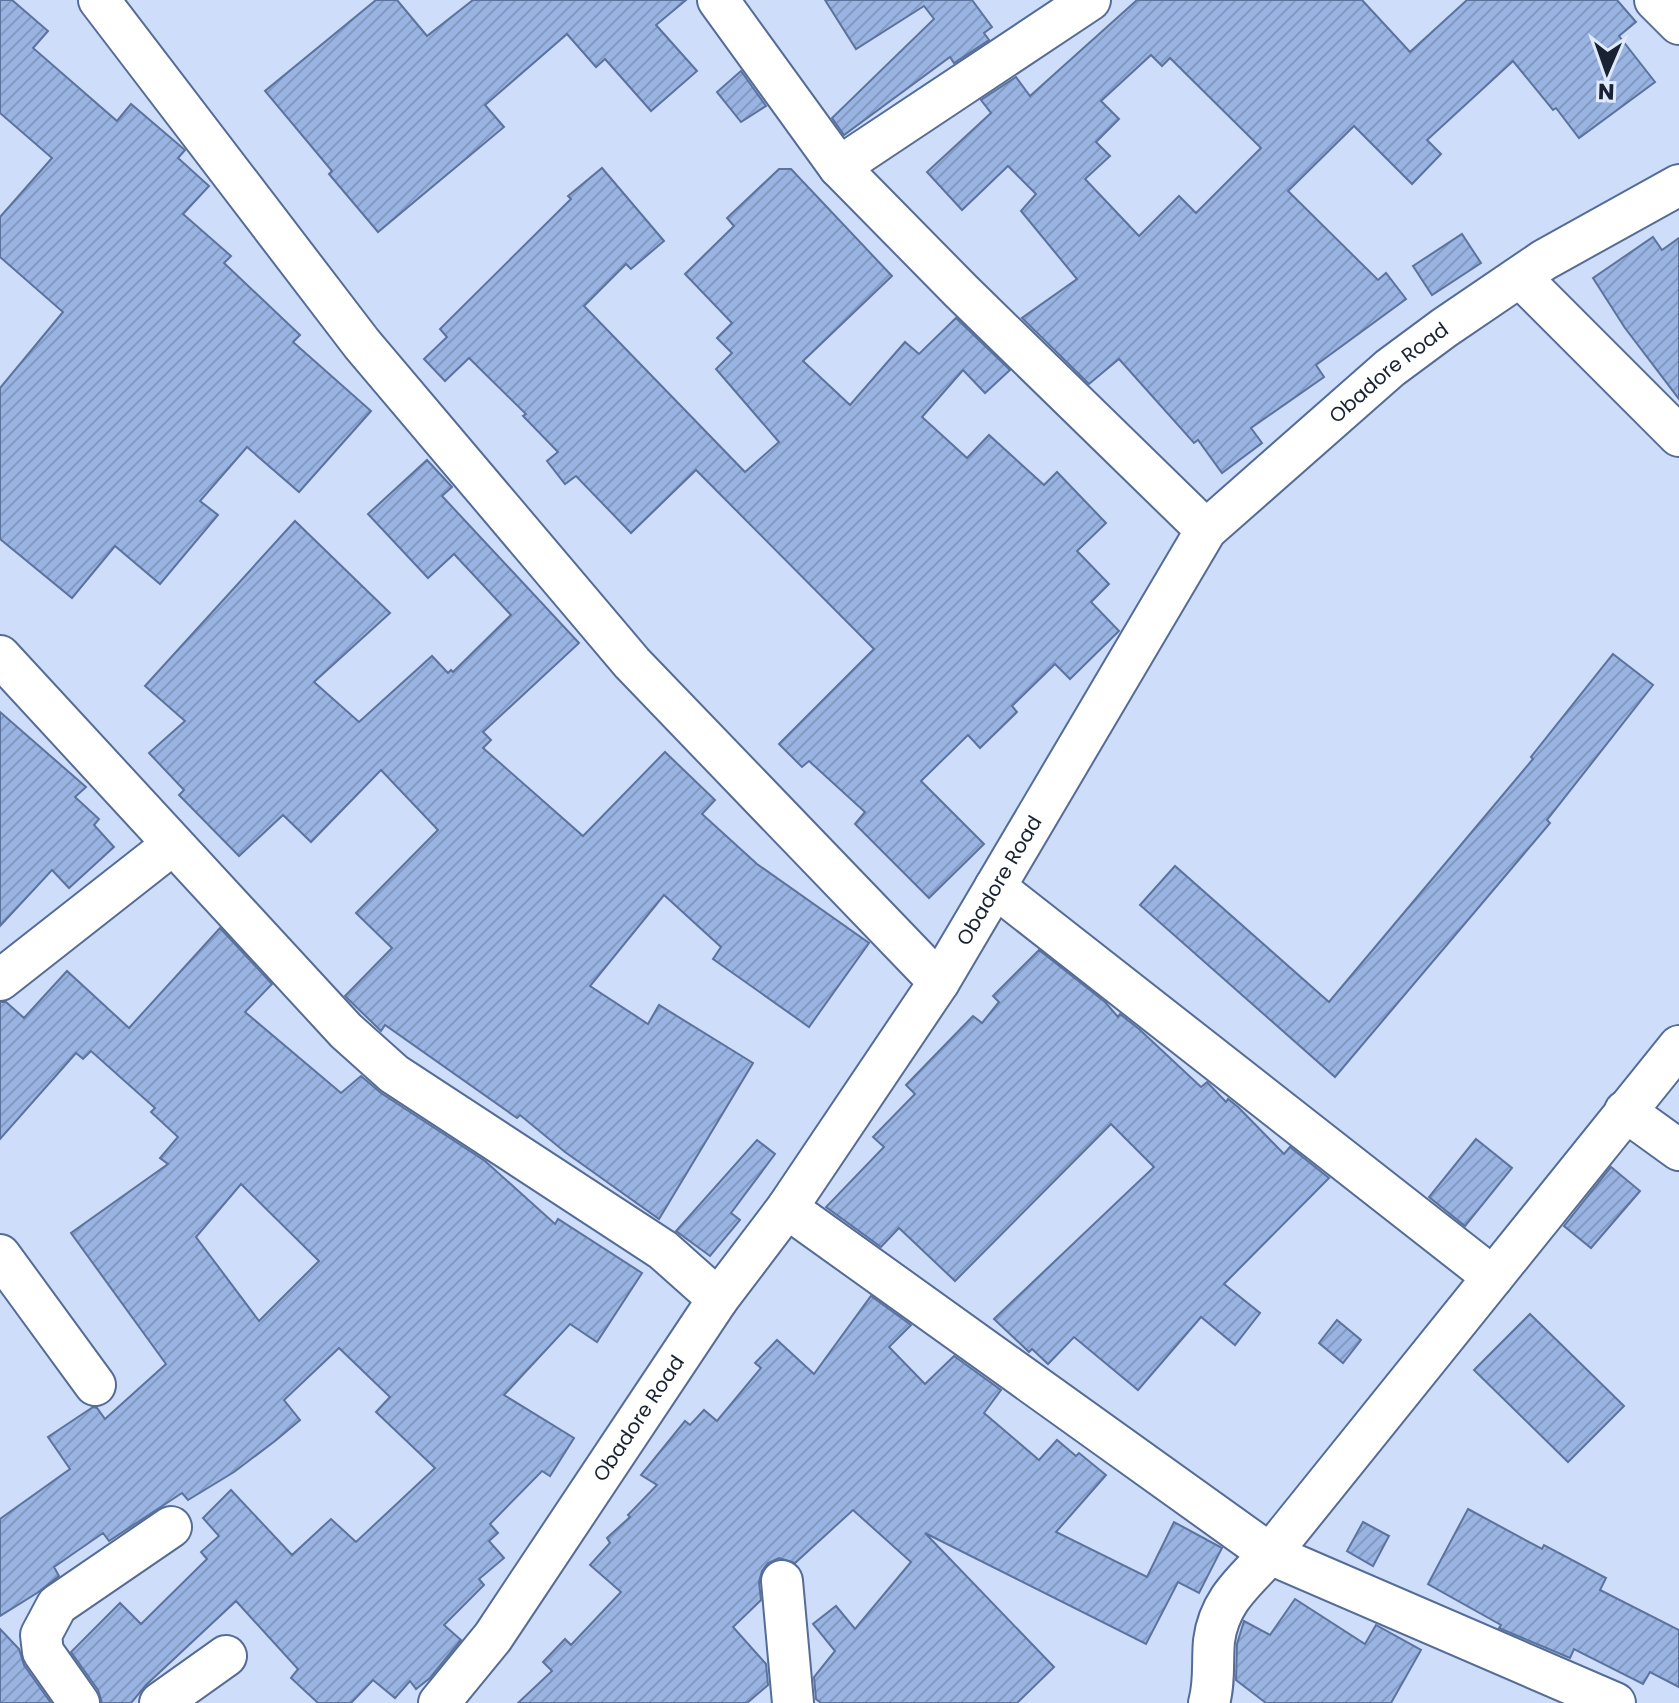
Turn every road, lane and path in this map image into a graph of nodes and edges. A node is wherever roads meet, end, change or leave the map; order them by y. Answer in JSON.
{"nodes":[{"id":1,"x":99,"y":0,"type":"edge"},
{"id":2,"x":718,"y":0,"type":"edge"},
{"id":3,"x":1090,"y":0,"type":"edge"},
{"id":4,"x":1655,"y":0,"type":"edge"},
{"id":5,"x":1679,"y":24,"type":"edge"},
{"id":6,"x":839,"y":167,"type":"junction"},
{"id":7,"x":1679,"y":185,"type":"edge"},
{"id":8,"x":1520,"y":277,"type":"junction"},
{"id":9,"x":1679,"y":436,"type":"edge"},
{"id":10,"x":1206,"y":530,"type":"junction"},
{"id":11,"x":0,"y":656,"type":"edge"},
{"id":12,"x":172,"y":845,"type":"junction"},
{"id":13,"x":995,"y":887,"type":"junction"},
{"id":14,"x":0,"y":980,"type":"edge"},
{"id":15,"x":939,"y":982,"type":"junction"},
{"id":16,"x":1679,"y":1046,"type":"edge"},
{"id":17,"x":1625,"y":1111,"type":"junction"},
{"id":18,"x":1679,"y":1150,"type":"edge"},
{"id":19,"x":787,"y":1208,"type":"junction"},
{"id":20,"x":0,"y":1255,"type":"edge"},
{"id":21,"x":1493,"y":1277,"type":"junction"},
{"id":22,"x":718,"y":1299,"type":"junction"},
{"id":23,"x":95,"y":1385,"type":"dead end"},
{"id":24,"x":171,"y":1527,"type":"dead end"},
{"id":25,"x":1270,"y":1554,"type":"junction"},
{"id":26,"x":782,"y":1581,"type":"dead end"},
{"id":27,"x":226,"y":1656,"type":"dead end"},
{"id":28,"x":443,"y":1702,"type":"edge"},
{"id":29,"x":79,"y":1703,"type":"edge"},
{"id":30,"x":160,"y":1703,"type":"edge"},
{"id":31,"x":793,"y":1703,"type":"edge"},
{"id":32,"x":1209,"y":1703,"type":"edge"},
{"id":33,"x":1615,"y":1703,"type":"edge"}],
"edges":[{"from":1,"to":15,"type":"street"},
{"from":2,"to":6,"type":"street"},
{"from":3,"to":6,"type":"street"},
{"from":4,"to":5,"type":"street"},
{"from":6,"to":10,"type":"street"},
{"from":7,"to":8,"type":"street","name":"Obadore Road"},
{"from":8,"to":9,"type":"street"},
{"from":8,"to":10,"type":"street","name":"Obadore Road"},
{"from":10,"to":13,"type":"street","name":"Obadore Road"},
{"from":11,"to":12,"type":"street"},
{"from":12,"to":14,"type":"street"},
{"from":12,"to":22,"type":"street"},
{"from":13,"to":15,"type":"street","name":"Obadore Road"},
{"from":13,"to":21,"type":"street"},
{"from":15,"to":19,"type":"street","name":"Obadore Road"},
{"from":16,"to":17,"type":"street"},
{"from":17,"to":18,"type":"street"},
{"from":17,"to":21,"type":"street"},
{"from":19,"to":22,"type":"street","name":"Obadore Road"},
{"from":19,"to":25,"type":"street"},
{"from":20,"to":23,"type":"street"},
{"from":21,"to":25,"type":"street"},
{"from":22,"to":28,"type":"street","name":"Obadore Road"},
{"from":24,"to":29,"type":"street"},
{"from":25,"to":32,"type":"street"},
{"from":25,"to":33,"type":"street"},
{"from":26,"to":31,"type":"street"},
{"from":27,"to":30,"type":"street"}]}
